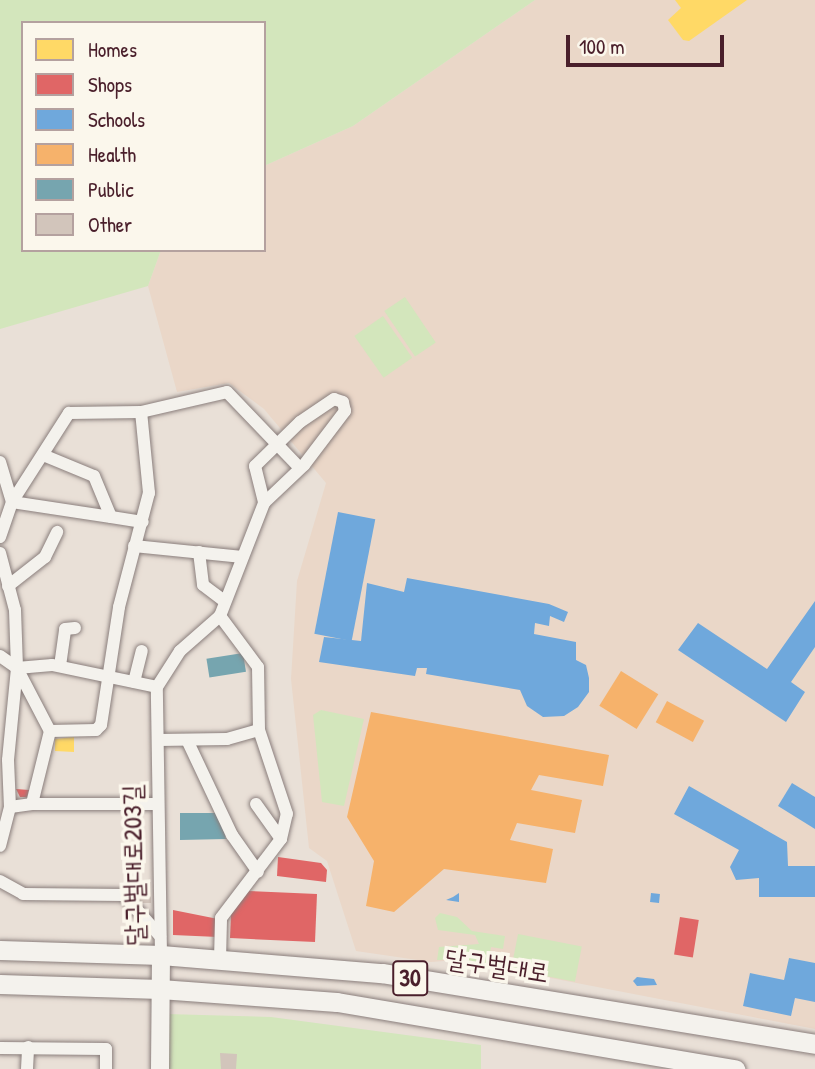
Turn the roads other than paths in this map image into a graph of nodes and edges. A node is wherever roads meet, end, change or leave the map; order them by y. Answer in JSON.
{"nodes":[{"id":1,"x":141,"y":412,"type":"junction"},
{"id":2,"x":276,"y":442,"type":"junction"},
{"id":3,"x":43,"y":455,"type":"junction"},
{"id":4,"x":1,"y":462,"type":"edge"},
{"id":5,"x":298,"y":466,"type":"junction"},
{"id":6,"x":12,"y":502,"type":"junction"},
{"id":7,"x":264,"y":503,"type":"junction"},
{"id":8,"x":111,"y":517,"type":"junction"},
{"id":9,"x":143,"y":522,"type":"junction"},
{"id":10,"x":57,"y":532,"type":"dead end"},
{"id":11,"x":0,"y":537,"type":"edge"},
{"id":12,"x":134,"y":546,"type":"junction"},
{"id":13,"x":199,"y":552,"type":"junction"},
{"id":14,"x":0,"y":554,"type":"edge"},
{"id":15,"x":242,"y":557,"type":"junction"},
{"id":16,"x":8,"y":586,"type":"junction"},
{"id":17,"x":224,"y":601,"type":"junction"},
{"id":18,"x":220,"y":616,"type":"junction"},
{"id":19,"x":75,"y":628,"type":"dead end"},
{"id":20,"x":142,"y":651,"type":"dead end"},
{"id":21,"x":0,"y":656,"type":"edge"},
{"id":22,"x":60,"y":667,"type":"junction"},
{"id":23,"x":17,"y":668,"type":"junction"},
{"id":24,"x":109,"y":678,"type":"junction"},
{"id":25,"x":134,"y":682,"type":"junction"},
{"id":26,"x":157,"y":687,"type":"junction"},
{"id":27,"x":259,"y":730,"type":"junction"},
{"id":28,"x":50,"y":731,"type":"junction"},
{"id":29,"x":159,"y":740,"type":"junction"},
{"id":30,"x":188,"y":742,"type":"junction"},
{"id":31,"x":4,"y":756,"type":"edge"},
{"id":32,"x":32,"y":804,"type":"junction"},
{"id":33,"x":158,"y":804,"type":"junction"},
{"id":34,"x":256,"y":804,"type":"dead end"},
{"id":35,"x":10,"y":807,"type":"junction"},
{"id":36,"x":281,"y":839,"type":"junction"},
{"id":37,"x":0,"y":846,"type":"edge"},
{"id":38,"x":258,"y":873,"type":"junction"},
{"id":39,"x":0,"y":881,"type":"edge"},
{"id":40,"x":160,"y":946,"type":"junction"},
{"id":41,"x":0,"y":950,"type":"edge"},
{"id":42,"x":220,"y":960,"type":"junction"},
{"id":43,"x":0,"y":984,"type":"edge"},
{"id":44,"x":160,"y":989,"type":"junction"},
{"id":45,"x":815,"y":1045,"type":"edge"},
{"id":46,"x":28,"y":1047,"type":"junction"},
{"id":47,"x":0,"y":1048,"type":"edge"},
{"id":48,"x":27,"y":1069,"type":"edge"},
{"id":49,"x":106,"y":1069,"type":"edge"},
{"id":50,"x":160,"y":1069,"type":"edge"},
{"id":51,"x":735,"y":1069,"type":"edge"}],
"edges":[{"from":1,"to":2,"type":"street"},
{"from":1,"to":3,"type":"street"},
{"from":1,"to":9,"type":"street"},
{"from":2,"to":5,"type":"street"},
{"from":2,"to":5,"type":"street"},
{"from":2,"to":7,"type":"street"},
{"from":3,"to":6,"type":"street"},
{"from":3,"to":8,"type":"street"},
{"from":4,"to":6,"type":"street"},
{"from":5,"to":7,"type":"street"},
{"from":6,"to":8,"type":"street"},
{"from":6,"to":11,"type":"street"},
{"from":7,"to":15,"type":"street"},
{"from":8,"to":9,"type":"street"},
{"from":9,"to":12,"type":"street"},
{"from":10,"to":16,"type":"street"},
{"from":12,"to":13,"type":"street"},
{"from":12,"to":24,"type":"street"},
{"from":13,"to":15,"type":"street"},
{"from":13,"to":17,"type":"street"},
{"from":14,"to":16,"type":"street"},
{"from":15,"to":17,"type":"street"},
{"from":16,"to":23,"type":"street"},
{"from":17,"to":18,"type":"street"},
{"from":18,"to":26,"type":"street"},
{"from":18,"to":27,"type":"street"},
{"from":19,"to":22,"type":"street"},
{"from":20,"to":25,"type":"street"},
{"from":21,"to":23,"type":"street"},
{"from":22,"to":23,"type":"street"},
{"from":22,"to":24,"type":"street"},
{"from":23,"to":28,"type":"street"},
{"from":23,"to":31,"type":"street"},
{"from":24,"to":25,"type":"street"},
{"from":24,"to":28,"type":"street"},
{"from":25,"to":26,"type":"street"},
{"from":26,"to":29,"type":"street","name":"달구벌대로203길"},
{"from":27,"to":30,"type":"street"},
{"from":27,"to":36,"type":"street"},
{"from":28,"to":32,"type":"street"},
{"from":29,"to":30,"type":"street"},
{"from":29,"to":33,"type":"street","name":"달구벌대로203길"},
{"from":30,"to":38,"type":"street"},
{"from":31,"to":35,"type":"street"},
{"from":32,"to":33,"type":"street"},
{"from":32,"to":35,"type":"street"},
{"from":33,"to":40,"type":"street","name":"달구벌대로203길"},
{"from":34,"to":36,"type":"street"},
{"from":35,"to":37,"type":"street"},
{"from":36,"to":38,"type":"street"},
{"from":38,"to":42,"type":"street"},
{"from":39,"to":40,"type":"street"},
{"from":40,"to":41,"type":"main road","name":"달구벌대로","number":"30"},
{"from":40,"to":42,"type":"main road","name":"달구벌대로","number":"30"},
{"from":40,"to":44,"type":"street","name":"달구벌대로203길"},
{"from":42,"to":45,"type":"main road","name":"달구벌대로","number":"30"},
{"from":43,"to":44,"type":"main road","number":"30"},
{"from":44,"to":50,"type":"street","name":"달구벌대로203길"},
{"from":44,"to":51,"type":"main road","number":"30"},
{"from":46,"to":47,"type":"street"},
{"from":46,"to":48,"type":"street"},
{"from":46,"to":49,"type":"street"}]}
